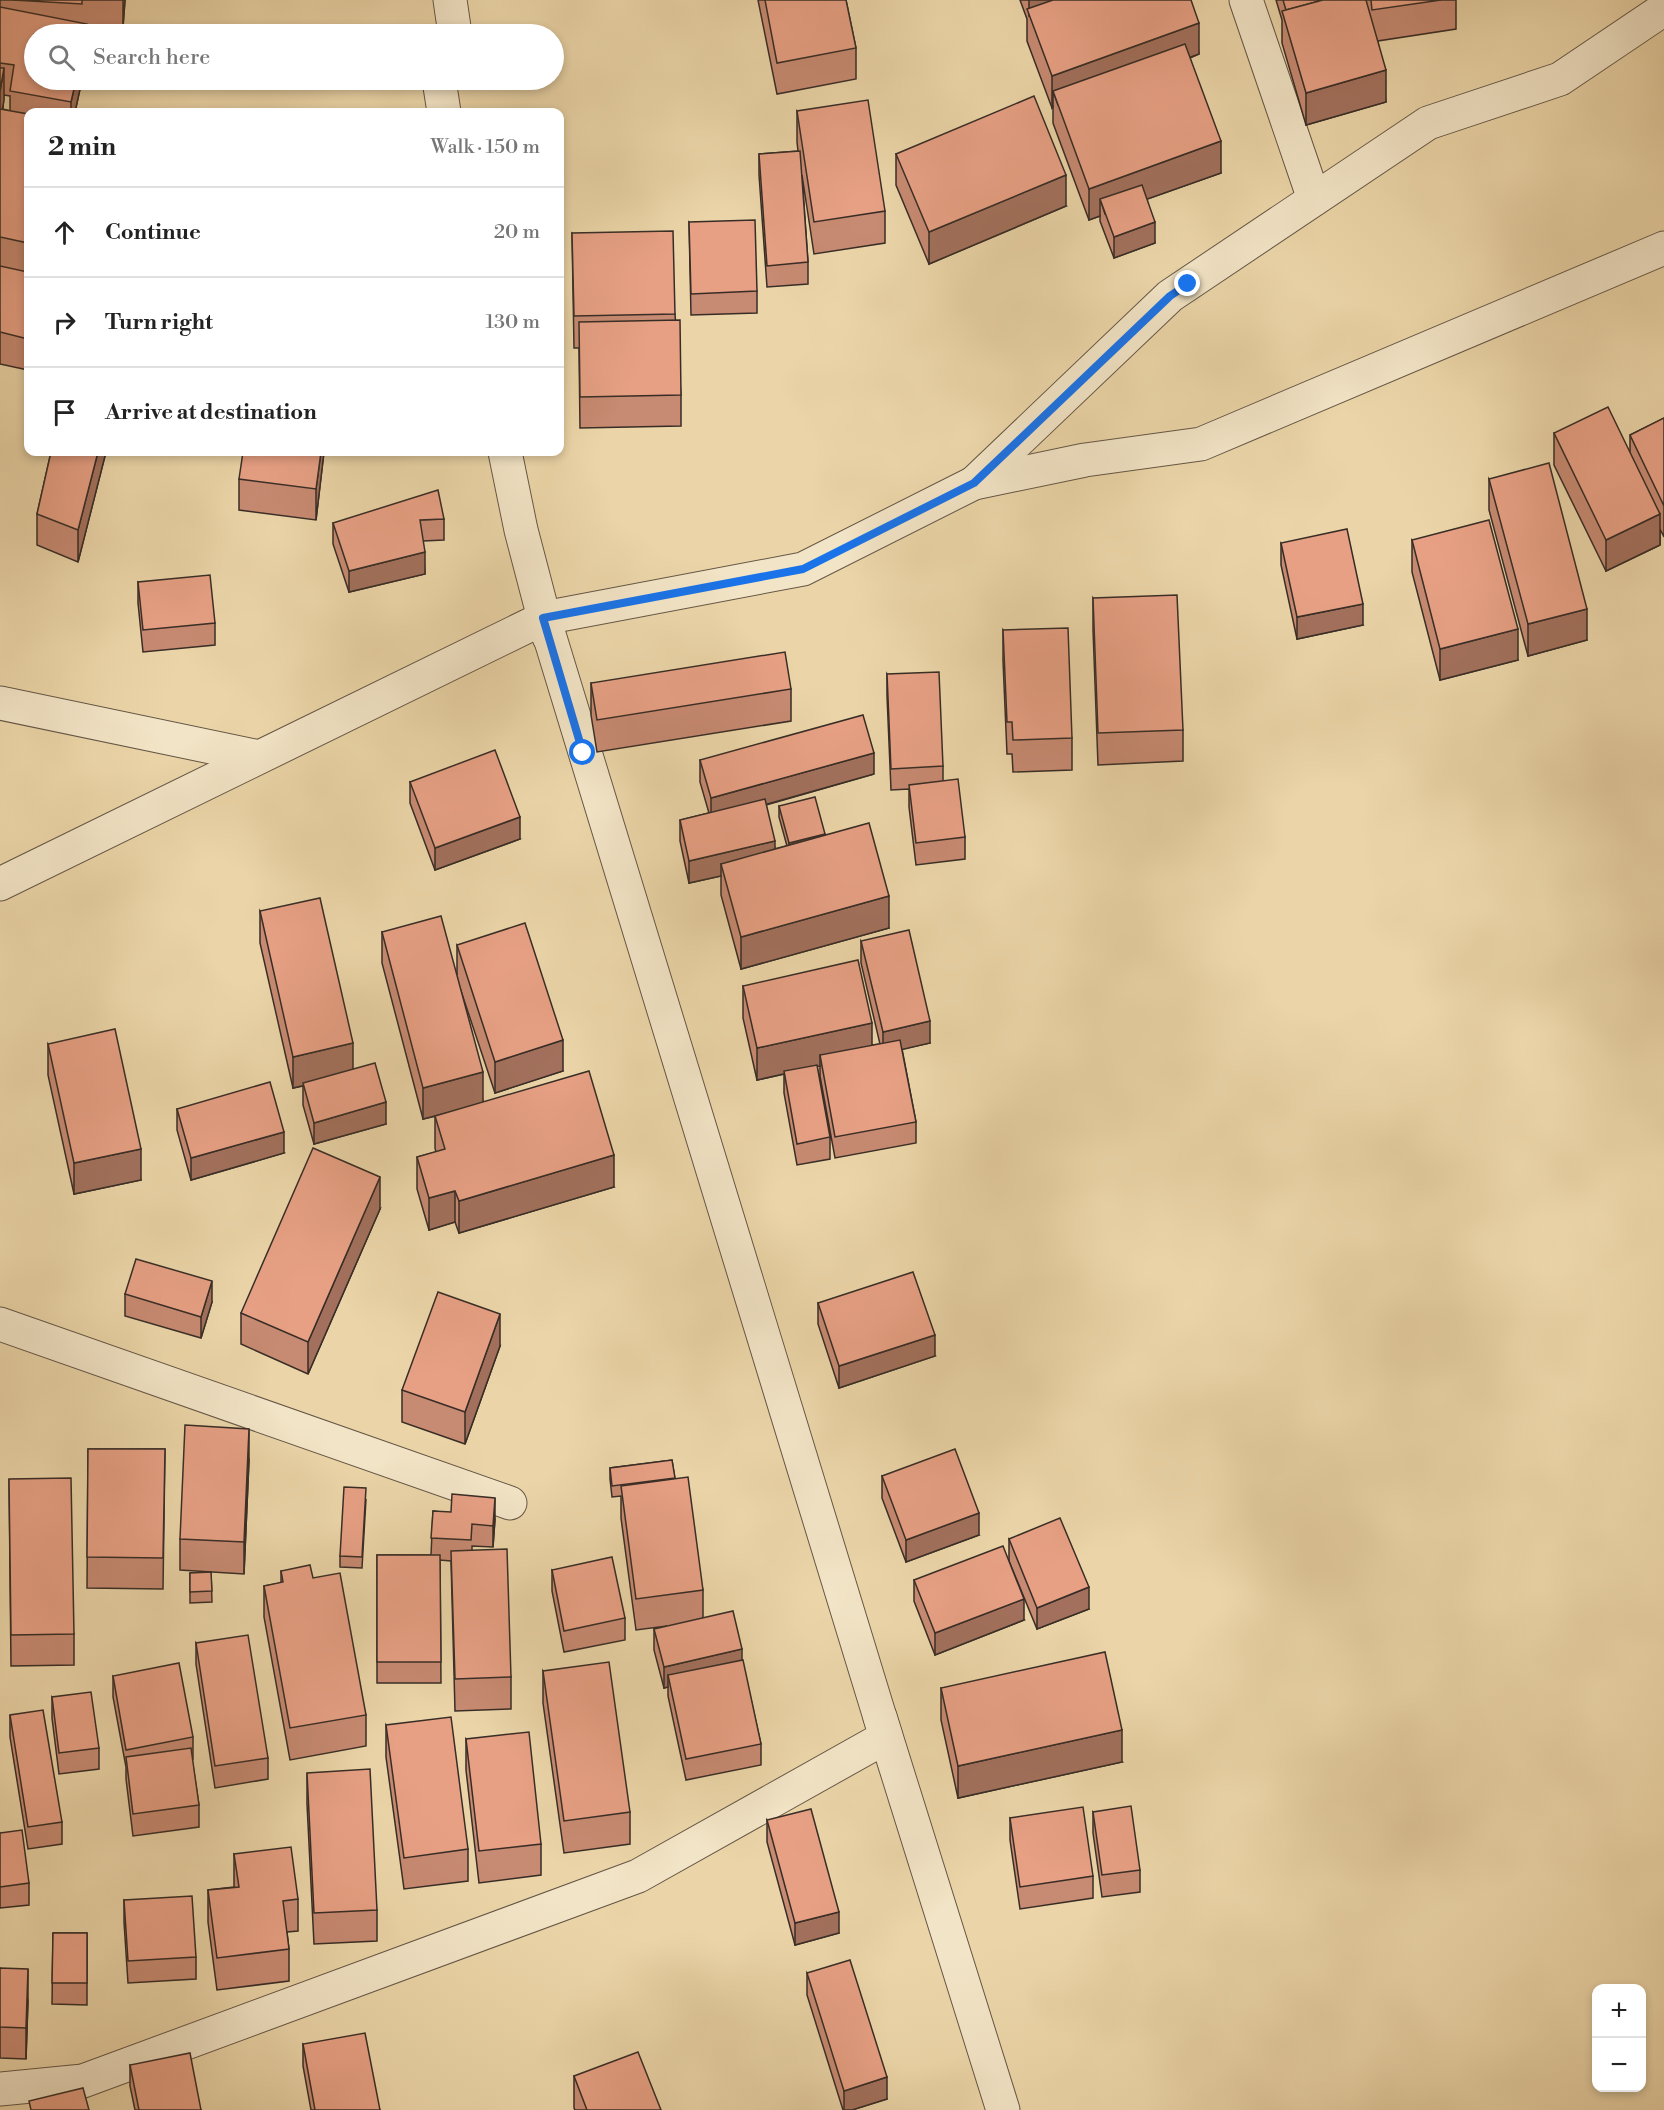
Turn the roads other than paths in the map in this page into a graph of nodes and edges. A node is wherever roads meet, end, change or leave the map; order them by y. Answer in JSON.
{"nodes":[{"id":1,"x":428,"y":0,"type":"edge"},
{"id":2,"x":450,"y":0,"type":"edge"},
{"id":3,"x":1246,"y":0,"type":"edge"},
{"id":4,"x":1664,"y":9,"type":"edge"},
{"id":5,"x":431,"y":24,"type":"edge"},
{"id":6,"x":454,"y":24,"type":"edge"},
{"id":7,"x":441,"y":90,"type":"edge"},
{"id":8,"x":464,"y":90,"type":"edge"},
{"id":9,"x":443,"y":108,"type":"edge"},
{"id":10,"x":466,"y":108,"type":"edge"},
{"id":11,"x":1314,"y":199,"type":"junction"},
{"id":12,"x":1664,"y":248,"type":"edge"},
{"id":13,"x":505,"y":456,"type":"edge"},
{"id":14,"x":519,"y":456,"type":"edge"},
{"id":15,"x":974,"y":483,"type":"junction"},
{"id":16,"x":543,"y":618,"type":"junction"},
{"id":17,"x":0,"y":703,"type":"edge"},
{"id":18,"x":259,"y":757,"type":"junction"},
{"id":19,"x":0,"y":884,"type":"edge"},
{"id":20,"x":0,"y":1324,"type":"edge"},
{"id":21,"x":510,"y":1503,"type":"dead end"},
{"id":22,"x":886,"y":1737,"type":"junction"},
{"id":23,"x":0,"y":2089,"type":"edge"},
{"id":24,"x":1003,"y":2110,"type":"edge"}],
"edges":[{"from":1,"to":5,"type":"street"},
{"from":2,"to":6,"type":"street"},
{"from":3,"to":11,"type":"street"},
{"from":4,"to":11,"type":"street"},
{"from":7,"to":9,"type":"street"},
{"from":8,"to":10,"type":"street"},
{"from":11,"to":15,"type":"street"},
{"from":12,"to":15,"type":"street"},
{"from":13,"to":16,"type":"street"},
{"from":14,"to":16,"type":"street"},
{"from":15,"to":16,"type":"street"},
{"from":16,"to":18,"type":"street"},
{"from":16,"to":22,"type":"street"},
{"from":17,"to":18,"type":"street"},
{"from":18,"to":19,"type":"street"},
{"from":20,"to":21,"type":"street"},
{"from":22,"to":23,"type":"street"},
{"from":22,"to":24,"type":"street"}]}
